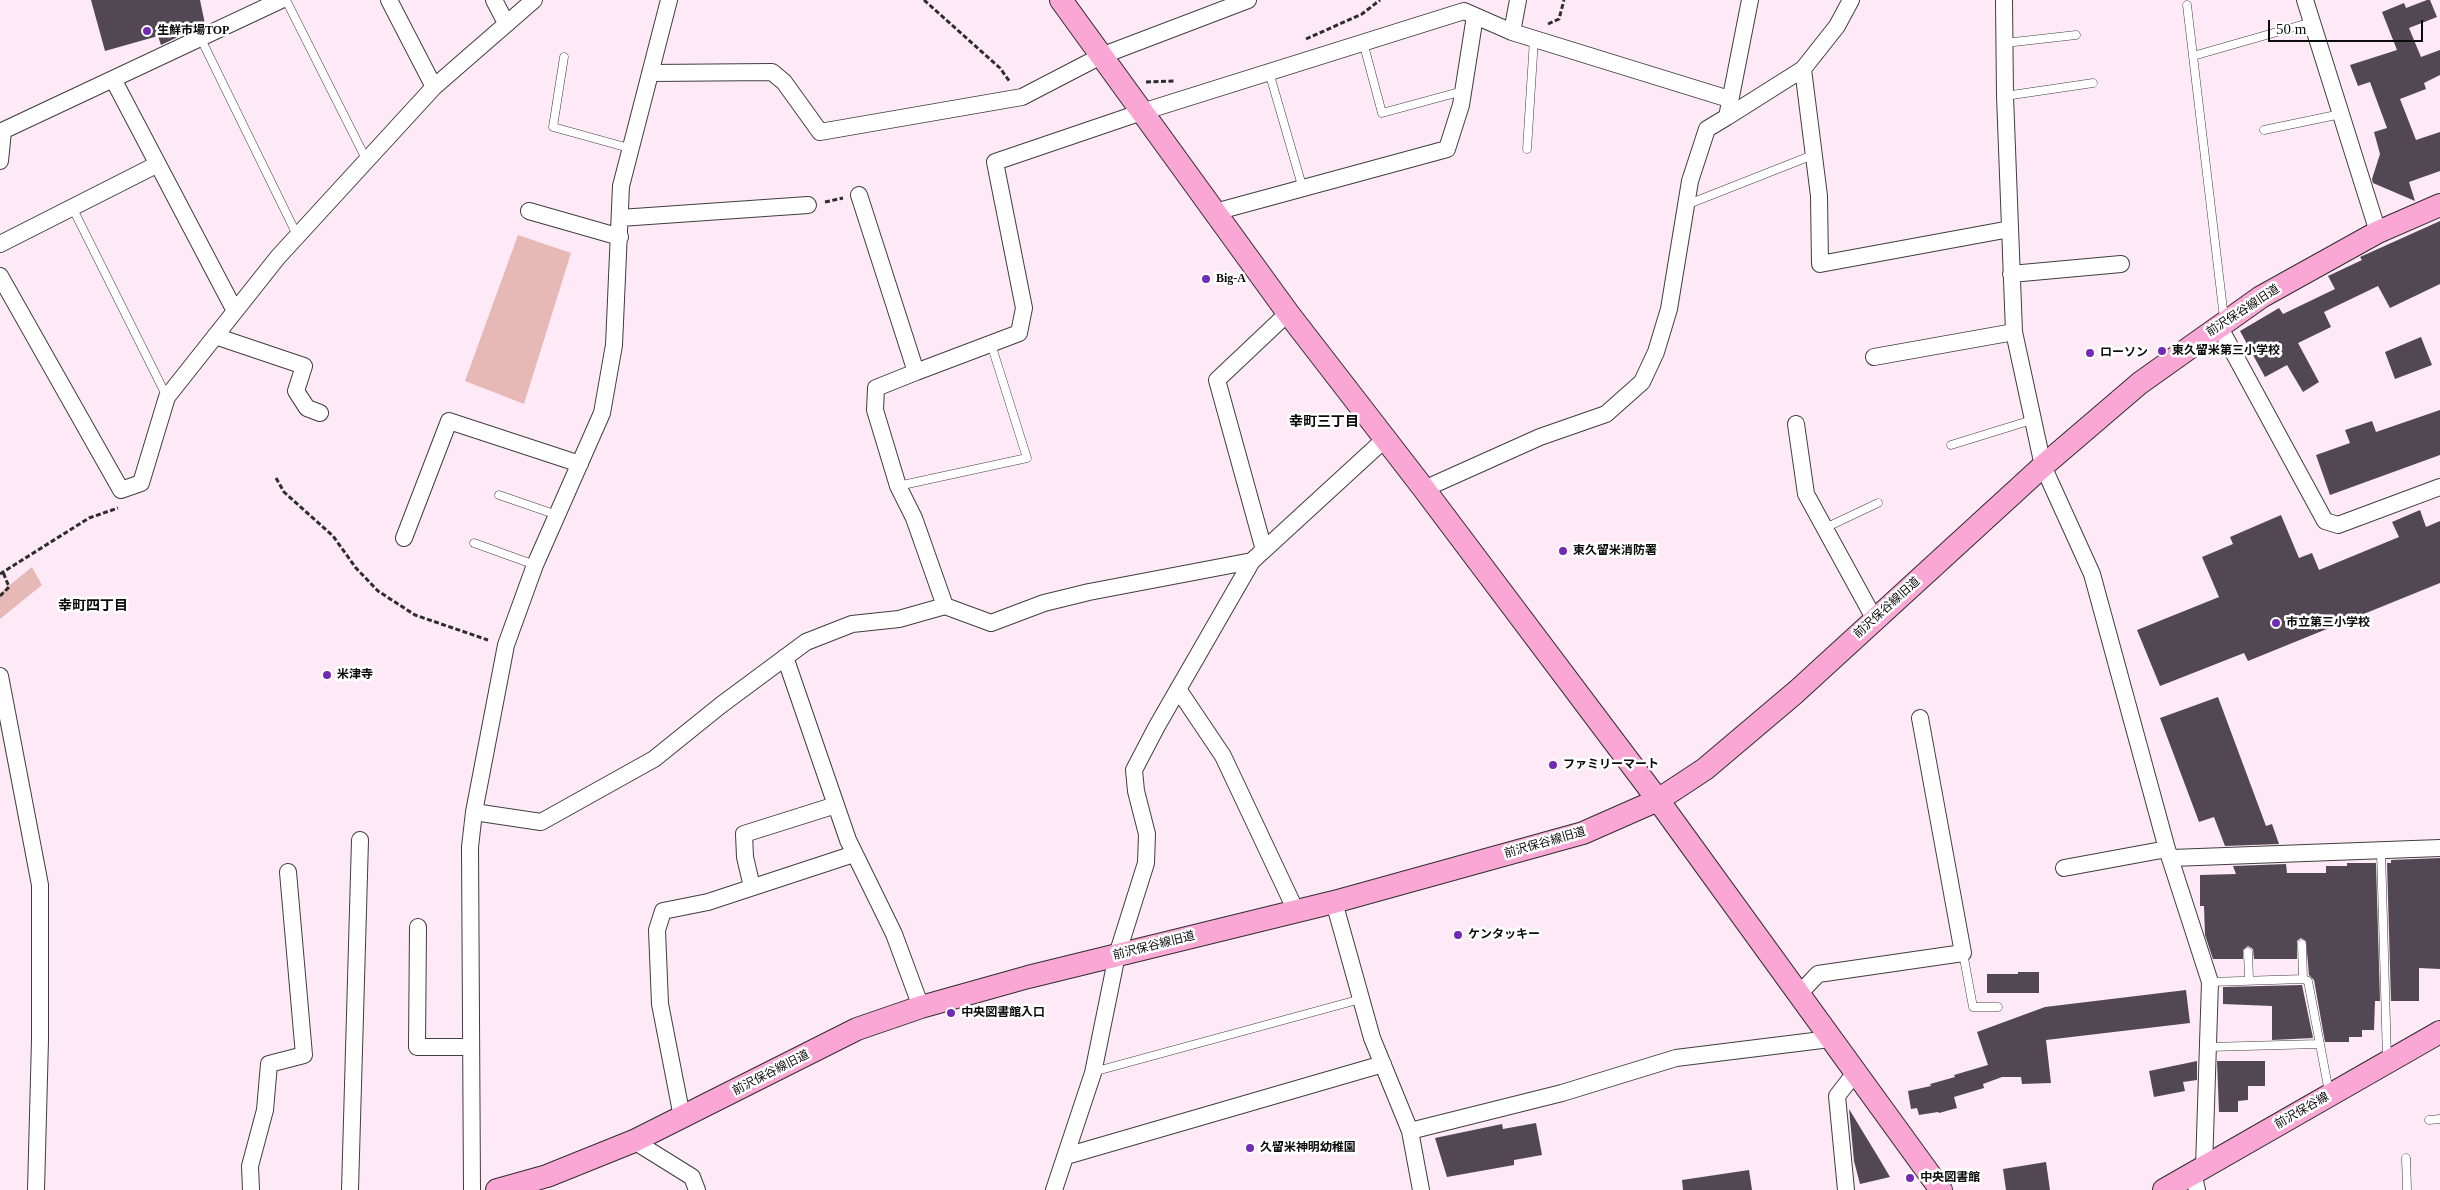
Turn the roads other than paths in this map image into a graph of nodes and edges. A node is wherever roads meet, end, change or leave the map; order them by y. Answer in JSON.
{"nodes":[{"id":1,"x":281,"y":0,"type":"edge"},
{"id":2,"x":286,"y":0,"type":"edge"},
{"id":3,"x":389,"y":0,"type":"edge"},
{"id":4,"x":494,"y":0,"type":"edge"},
{"id":5,"x":534,"y":0,"type":"edge"},
{"id":6,"x":669,"y":0,"type":"edge"},
{"id":7,"x":1061,"y":0,"type":"edge"},
{"id":8,"x":1248,"y":0,"type":"edge"},
{"id":9,"x":1518,"y":0,"type":"edge"},
{"id":10,"x":1750,"y":0,"type":"edge"},
{"id":11,"x":1850,"y":0,"type":"edge"},
{"id":12,"x":2004,"y":0,"type":"edge"},
{"id":13,"x":2305,"y":0,"type":"edge"},
{"id":14,"x":2187,"y":5,"type":"dead end"},
{"id":15,"x":1475,"y":16,"type":"junction"},
{"id":16,"x":2312,"y":22,"type":"junction"},
{"id":17,"x":506,"y":23,"type":"junction"},
{"id":18,"x":1512,"y":32,"type":"junction"},
{"id":19,"x":2076,"y":35,"type":"dead end"},
{"id":20,"x":200,"y":37,"type":"junction"},
{"id":21,"x":1534,"y":39,"type":"junction"},
{"id":22,"x":1363,"y":42,"type":"junction"},
{"id":23,"x":2005,"y":42,"type":"junction"},
{"id":24,"x":1101,"y":56,"type":"junction"},
{"id":25,"x":2193,"y":56,"type":"junction"},
{"id":26,"x":564,"y":57,"type":"dead end"},
{"id":27,"x":1803,"y":69,"type":"junction"},
{"id":28,"x":1269,"y":72,"type":"junction"},
{"id":29,"x":650,"y":73,"type":"junction"},
{"id":30,"x":113,"y":79,"type":"junction"},
{"id":31,"x":2093,"y":83,"type":"dead end"},
{"id":32,"x":434,"y":87,"type":"junction"},
{"id":33,"x":1463,"y":91,"type":"junction"},
{"id":34,"x":2005,"y":96,"type":"junction"},
{"id":35,"x":1729,"y":99,"type":"junction"},
{"id":36,"x":1142,"y":112,"type":"junction"},
{"id":37,"x":2341,"y":114,"type":"junction"},
{"id":38,"x":1727,"y":117,"type":"junction"},
{"id":39,"x":2264,"y":130,"type":"dead end"},
{"id":40,"x":2,"y":131,"type":"edge"},
{"id":41,"x":629,"y":148,"type":"junction"},
{"id":42,"x":1527,"y":149,"type":"dead end"},
{"id":43,"x":1812,"y":155,"type":"junction"},
{"id":44,"x":0,"y":161,"type":"edge"},
{"id":45,"x":366,"y":161,"type":"junction"},
{"id":46,"x":156,"y":165,"type":"junction"},
{"id":47,"x":1303,"y":189,"type":"junction"},
{"id":48,"x":858,"y":195,"type":"road end"},
{"id":49,"x":808,"y":205,"type":"road end"},
{"id":50,"x":1686,"y":205,"type":"junction"},
{"id":51,"x":2440,"y":205,"type":"edge"},
{"id":52,"x":72,"y":207,"type":"junction"},
{"id":53,"x":529,"y":211,"type":"dead end"},
{"id":54,"x":1215,"y":212,"type":"junction"},
{"id":55,"x":620,"y":218,"type":"junction"},
{"id":56,"x":2010,"y":229,"type":"junction"},
{"id":57,"x":2378,"y":232,"type":"junction"},
{"id":58,"x":297,"y":236,"type":"junction"},
{"id":59,"x":620,"y":236,"type":"junction"},
{"id":60,"x":0,"y":244,"type":"edge"},
{"id":61,"x":2121,"y":264,"type":"dead end"},
{"id":62,"x":2011,"y":274,"type":"junction"},
{"id":63,"x":0,"y":276,"type":"edge"},
{"id":64,"x":235,"y":311,"type":"junction"},
{"id":65,"x":1288,"y":313,"type":"junction"},
{"id":66,"x":2222,"y":323,"type":"junction"},
{"id":67,"x":2014,"y":332,"type":"junction"},
{"id":68,"x":215,"y":336,"type":"junction"},
{"id":69,"x":991,"y":344,"type":"junction"},
{"id":70,"x":1874,"y":357,"type":"dead end"},
{"id":71,"x":916,"y":372,"type":"junction"},
{"id":72,"x":167,"y":397,"type":"junction"},
{"id":73,"x":320,"y":413,"type":"dead end"},
{"id":74,"x":2032,"y":420,"type":"junction"},
{"id":75,"x":1796,"y":424,"type":"dead end"},
{"id":76,"x":1386,"y":439,"type":"junction"},
{"id":77,"x":1951,"y":445,"type":"dead end"},
{"id":78,"x":580,"y":464,"type":"junction"},
{"id":79,"x":2043,"y":466,"type":"junction"},
{"id":80,"x":898,"y":486,"type":"junction"},
{"id":81,"x":2440,"y":487,"type":"edge"},
{"id":82,"x":1424,"y":488,"type":"junction"},
{"id":83,"x":500,"y":495,"type":"dead end"},
{"id":84,"x":1878,"y":503,"type":"dead end"},
{"id":85,"x":557,"y":515,"type":"junction"},
{"id":86,"x":1825,"y":528,"type":"junction"},
{"id":87,"x":404,"y":538,"type":"dead end"},
{"id":88,"x":474,"y":543,"type":"dead end"},
{"id":89,"x":1258,"y":556,"type":"junction"},
{"id":90,"x":535,"y":565,"type":"junction"},
{"id":91,"x":945,"y":606,"type":"junction"},
{"id":92,"x":1875,"y":620,"type":"junction"},
{"id":93,"x":785,"y":658,"type":"junction"},
{"id":94,"x":0,"y":676,"type":"edge"},
{"id":95,"x":1178,"y":689,"type":"junction"},
{"id":96,"x":1920,"y":718,"type":"dead end"},
{"id":97,"x":1658,"y":800,"type":"junction"},
{"id":98,"x":836,"y":805,"type":"junction"},
{"id":99,"x":474,"y":812,"type":"junction"},
{"id":100,"x":360,"y":840,"type":"dead end"},
{"id":101,"x":2440,"y":848,"type":"edge"},
{"id":102,"x":2381,"y":851,"type":"junction"},
{"id":103,"x":854,"y":854,"type":"junction"},
{"id":104,"x":2169,"y":854,"type":"junction"},
{"id":105,"x":2064,"y":868,"type":"dead end"},
{"id":106,"x":288,"y":872,"type":"dead end"},
{"id":107,"x":752,"y":887,"type":"junction"},
{"id":108,"x":1334,"y":902,"type":"junction"},
{"id":109,"x":1296,"y":911,"type":"junction"},
{"id":110,"x":418,"y":927,"type":"dead end"},
{"id":111,"x":2302,"y":944,"type":"dead end"},
{"id":112,"x":2248,"y":952,"type":"dead end"},
{"id":113,"x":1963,"y":953,"type":"junction"},
{"id":114,"x":1117,"y":956,"type":"junction"},
{"id":115,"x":2303,"y":979,"type":"junction"},
{"id":116,"x":2249,"y":980,"type":"junction"},
{"id":117,"x":2210,"y":982,"type":"junction"},
{"id":118,"x":1798,"y":994,"type":"junction"},
{"id":119,"x":1361,"y":999,"type":"junction"},
{"id":120,"x":922,"y":1007,"type":"junction"},
{"id":121,"x":1998,"y":1007,"type":"dead end"},
{"id":122,"x":2440,"y":1032,"type":"edge"},
{"id":123,"x":1830,"y":1039,"type":"junction"},
{"id":124,"x":2318,"y":1044,"type":"junction"},
{"id":125,"x":471,"y":1048,"type":"junction"},
{"id":126,"x":2209,"y":1048,"type":"junction"},
{"id":127,"x":2387,"y":1062,"type":"junction"},
{"id":128,"x":1383,"y":1064,"type":"junction"},
{"id":129,"x":1093,"y":1072,"type":"junction"},
{"id":130,"x":1855,"y":1073,"type":"junction"},
{"id":131,"x":2330,"y":1094,"type":"junction"},
{"id":132,"x":682,"y":1117,"type":"junction"},
{"id":133,"x":2440,"y":1119,"type":"edge"},
{"id":134,"x":2429,"y":1120,"type":"dead end"},
{"id":135,"x":1410,"y":1131,"type":"junction"},
{"id":136,"x":634,"y":1140,"type":"junction"},
{"id":137,"x":1066,"y":1156,"type":"junction"},
{"id":138,"x":2406,"y":1158,"type":"dead end"},
{"id":139,"x":2198,"y":1177,"type":"edge"},
{"id":140,"x":36,"y":1190,"type":"edge"},
{"id":141,"x":251,"y":1190,"type":"edge"},
{"id":142,"x":350,"y":1190,"type":"edge"},
{"id":143,"x":472,"y":1190,"type":"edge"},
{"id":144,"x":497,"y":1190,"type":"edge"},
{"id":145,"x":697,"y":1190,"type":"edge"},
{"id":146,"x":1054,"y":1190,"type":"edge"},
{"id":147,"x":1421,"y":1190,"type":"edge"},
{"id":148,"x":1846,"y":1190,"type":"edge"},
{"id":149,"x":1941,"y":1190,"type":"edge"},
{"id":150,"x":2164,"y":1190,"type":"edge"},
{"id":151,"x":2408,"y":1190,"type":"edge"}],
"edges":[{"from":1,"to":20,"type":"street"},
{"from":2,"to":45,"type":"lane"},
{"from":3,"to":32,"type":"street"},
{"from":4,"to":17,"type":"street"},
{"from":5,"to":17,"type":"street"},
{"from":6,"to":29,"type":"street"},
{"from":7,"to":24,"type":"street"},
{"from":8,"to":24,"type":"street"},
{"from":9,"to":18,"type":"street"},
{"from":10,"to":35,"type":"street"},
{"from":11,"to":27,"type":"street"},
{"from":12,"to":23,"type":"street"},
{"from":13,"to":16,"type":"street"},
{"from":14,"to":25,"type":"lane"},
{"from":15,"to":18,"type":"street"},
{"from":15,"to":22,"type":"street"},
{"from":15,"to":33,"type":"street"},
{"from":16,"to":25,"type":"lane"},
{"from":16,"to":37,"type":"street"},
{"from":17,"to":32,"type":"street"},
{"from":18,"to":21,"type":"street"},
{"from":19,"to":23,"type":"lane"},
{"from":20,"to":30,"type":"street"},
{"from":20,"to":58,"type":"lane"},
{"from":21,"to":35,"type":"street"},
{"from":21,"to":42,"type":"lane"},
{"from":22,"to":28,"type":"street"},
{"from":22,"to":33,"type":"lane"},
{"from":23,"to":34,"type":"street"},
{"from":24,"to":29,"type":"street"},
{"from":24,"to":36,"type":"street"},
{"from":25,"to":66,"type":"lane"},
{"from":26,"to":41,"type":"lane"},
{"from":27,"to":38,"type":"street"},
{"from":27,"to":43,"type":"street"},
{"from":28,"to":36,"type":"street"},
{"from":28,"to":47,"type":"lane"},
{"from":29,"to":41,"type":"street"},
{"from":30,"to":40,"type":"street"},
{"from":30,"to":46,"type":"street"},
{"from":31,"to":34,"type":"lane"},
{"from":32,"to":45,"type":"street"},
{"from":33,"to":47,"type":"street"},
{"from":34,"to":56,"type":"street"},
{"from":35,"to":38,"type":"street"},
{"from":36,"to":54,"type":"street"},
{"from":36,"to":69,"type":"street"},
{"from":37,"to":39,"type":"lane"},
{"from":37,"to":57,"type":"street"},
{"from":38,"to":50,"type":"street"},
{"from":40,"to":44,"type":"street"},
{"from":41,"to":55,"type":"street"},
{"from":43,"to":50,"type":"lane"},
{"from":43,"to":56,"type":"street"},
{"from":45,"to":58,"type":"street"},
{"from":46,"to":52,"type":"street"},
{"from":46,"to":64,"type":"street"},
{"from":47,"to":54,"type":"street"},
{"from":48,"to":71,"type":"street"},
{"from":49,"to":55,"type":"street"},
{"from":50,"to":82,"type":"street"},
{"from":51,"to":57,"type":"street","name":"前沢保谷線旧道"},
{"from":52,"to":60,"type":"street"},
{"from":52,"to":72,"type":"lane"},
{"from":53,"to":59,"type":"street"},
{"from":54,"to":65,"type":"street"},
{"from":55,"to":59,"type":"street"},
{"from":56,"to":62,"type":"street"},
{"from":57,"to":66,"type":"street","name":"前沢保谷線旧道"},
{"from":58,"to":64,"type":"street"},
{"from":59,"to":78,"type":"street"},
{"from":61,"to":62,"type":"street"},
{"from":62,"to":67,"type":"street"},
{"from":63,"to":72,"type":"street"},
{"from":64,"to":68,"type":"street"},
{"from":65,"to":76,"type":"street"},
{"from":65,"to":89,"type":"street"},
{"from":66,"to":79,"type":"street","name":"前沢保谷線旧道"},
{"from":66,"to":81,"type":"street"},
{"from":67,"to":70,"type":"street"},
{"from":67,"to":74,"type":"street"},
{"from":68,"to":72,"type":"street"},
{"from":68,"to":73,"type":"street"},
{"from":69,"to":71,"type":"street"},
{"from":69,"to":80,"type":"lane"},
{"from":71,"to":80,"type":"street"},
{"from":74,"to":77,"type":"lane"},
{"from":74,"to":79,"type":"street"},
{"from":75,"to":86,"type":"street"},
{"from":76,"to":82,"type":"street"},
{"from":76,"to":89,"type":"street"},
{"from":78,"to":85,"type":"street"},
{"from":78,"to":87,"type":"street"},
{"from":79,"to":92,"type":"street","name":"前沢保谷線旧道"},
{"from":79,"to":104,"type":"street"},
{"from":80,"to":91,"type":"street"},
{"from":82,"to":97,"type":"street"},
{"from":83,"to":85,"type":"lane"},
{"from":84,"to":86,"type":"lane"},
{"from":85,"to":90,"type":"street"},
{"from":86,"to":92,"type":"street"},
{"from":88,"to":90,"type":"lane"},
{"from":89,"to":91,"type":"street"},
{"from":89,"to":95,"type":"street"},
{"from":90,"to":99,"type":"street"},
{"from":91,"to":93,"type":"street"},
{"from":92,"to":97,"type":"street","name":"前沢保谷線旧道"},
{"from":93,"to":98,"type":"street"},
{"from":93,"to":99,"type":"street"},
{"from":94,"to":140,"type":"street"},
{"from":95,"to":109,"type":"street"},
{"from":95,"to":114,"type":"street"},
{"from":96,"to":113,"type":"street"},
{"from":97,"to":108,"type":"street","name":"前沢保谷線旧道"},
{"from":97,"to":118,"type":"street"},
{"from":98,"to":103,"type":"street"},
{"from":98,"to":107,"type":"street"},
{"from":99,"to":125,"type":"street"},
{"from":100,"to":142,"type":"street"},
{"from":101,"to":102,"type":"street"},
{"from":102,"to":104,"type":"street"},
{"from":102,"to":127,"type":"lane"},
{"from":103,"to":107,"type":"street"},
{"from":103,"to":120,"type":"street"},
{"from":104,"to":105,"type":"street"},
{"from":104,"to":117,"type":"street"},
{"from":106,"to":141,"type":"street"},
{"from":107,"to":132,"type":"street"},
{"from":108,"to":109,"type":"street","name":"前沢保谷線旧道"},
{"from":108,"to":119,"type":"street"},
{"from":109,"to":114,"type":"street","name":"前沢保谷線旧道"},
{"from":110,"to":125,"type":"street"},
{"from":111,"to":115,"type":"lane"},
{"from":112,"to":116,"type":"lane"},
{"from":113,"to":118,"type":"street"},
{"from":113,"to":121,"type":"lane"},
{"from":114,"to":120,"type":"street","name":"前沢保谷線旧道"},
{"from":114,"to":129,"type":"street"},
{"from":115,"to":116,"type":"lane"},
{"from":115,"to":124,"type":"lane"},
{"from":116,"to":117,"type":"lane"},
{"from":117,"to":126,"type":"street"},
{"from":118,"to":123,"type":"street"},
{"from":119,"to":128,"type":"street"},
{"from":119,"to":129,"type":"lane"},
{"from":120,"to":132,"type":"street","name":"前沢保谷線旧道"},
{"from":122,"to":127,"type":"street","name":"前沢保谷線"},
{"from":123,"to":130,"type":"street"},
{"from":123,"to":135,"type":"street"},
{"from":124,"to":126,"type":"lane"},
{"from":124,"to":131,"type":"lane"},
{"from":125,"to":143,"type":"street"},
{"from":126,"to":139,"type":"street"},
{"from":127,"to":131,"type":"street","name":"前沢保谷線"},
{"from":128,"to":135,"type":"street"},
{"from":128,"to":137,"type":"street"},
{"from":129,"to":137,"type":"street"},
{"from":130,"to":148,"type":"street"},
{"from":130,"to":149,"type":"street"},
{"from":131,"to":139,"type":"street","name":"前沢保谷線"},
{"from":132,"to":136,"type":"street","name":"前沢保谷線旧道"},
{"from":133,"to":134,"type":"lane"},
{"from":135,"to":147,"type":"street"},
{"from":136,"to":144,"type":"street","name":"前沢保谷線旧道"},
{"from":136,"to":145,"type":"street"},
{"from":137,"to":146,"type":"street"},
{"from":138,"to":151,"type":"lane"},
{"from":139,"to":150,"type":"street","name":"前沢保谷線"}]}
